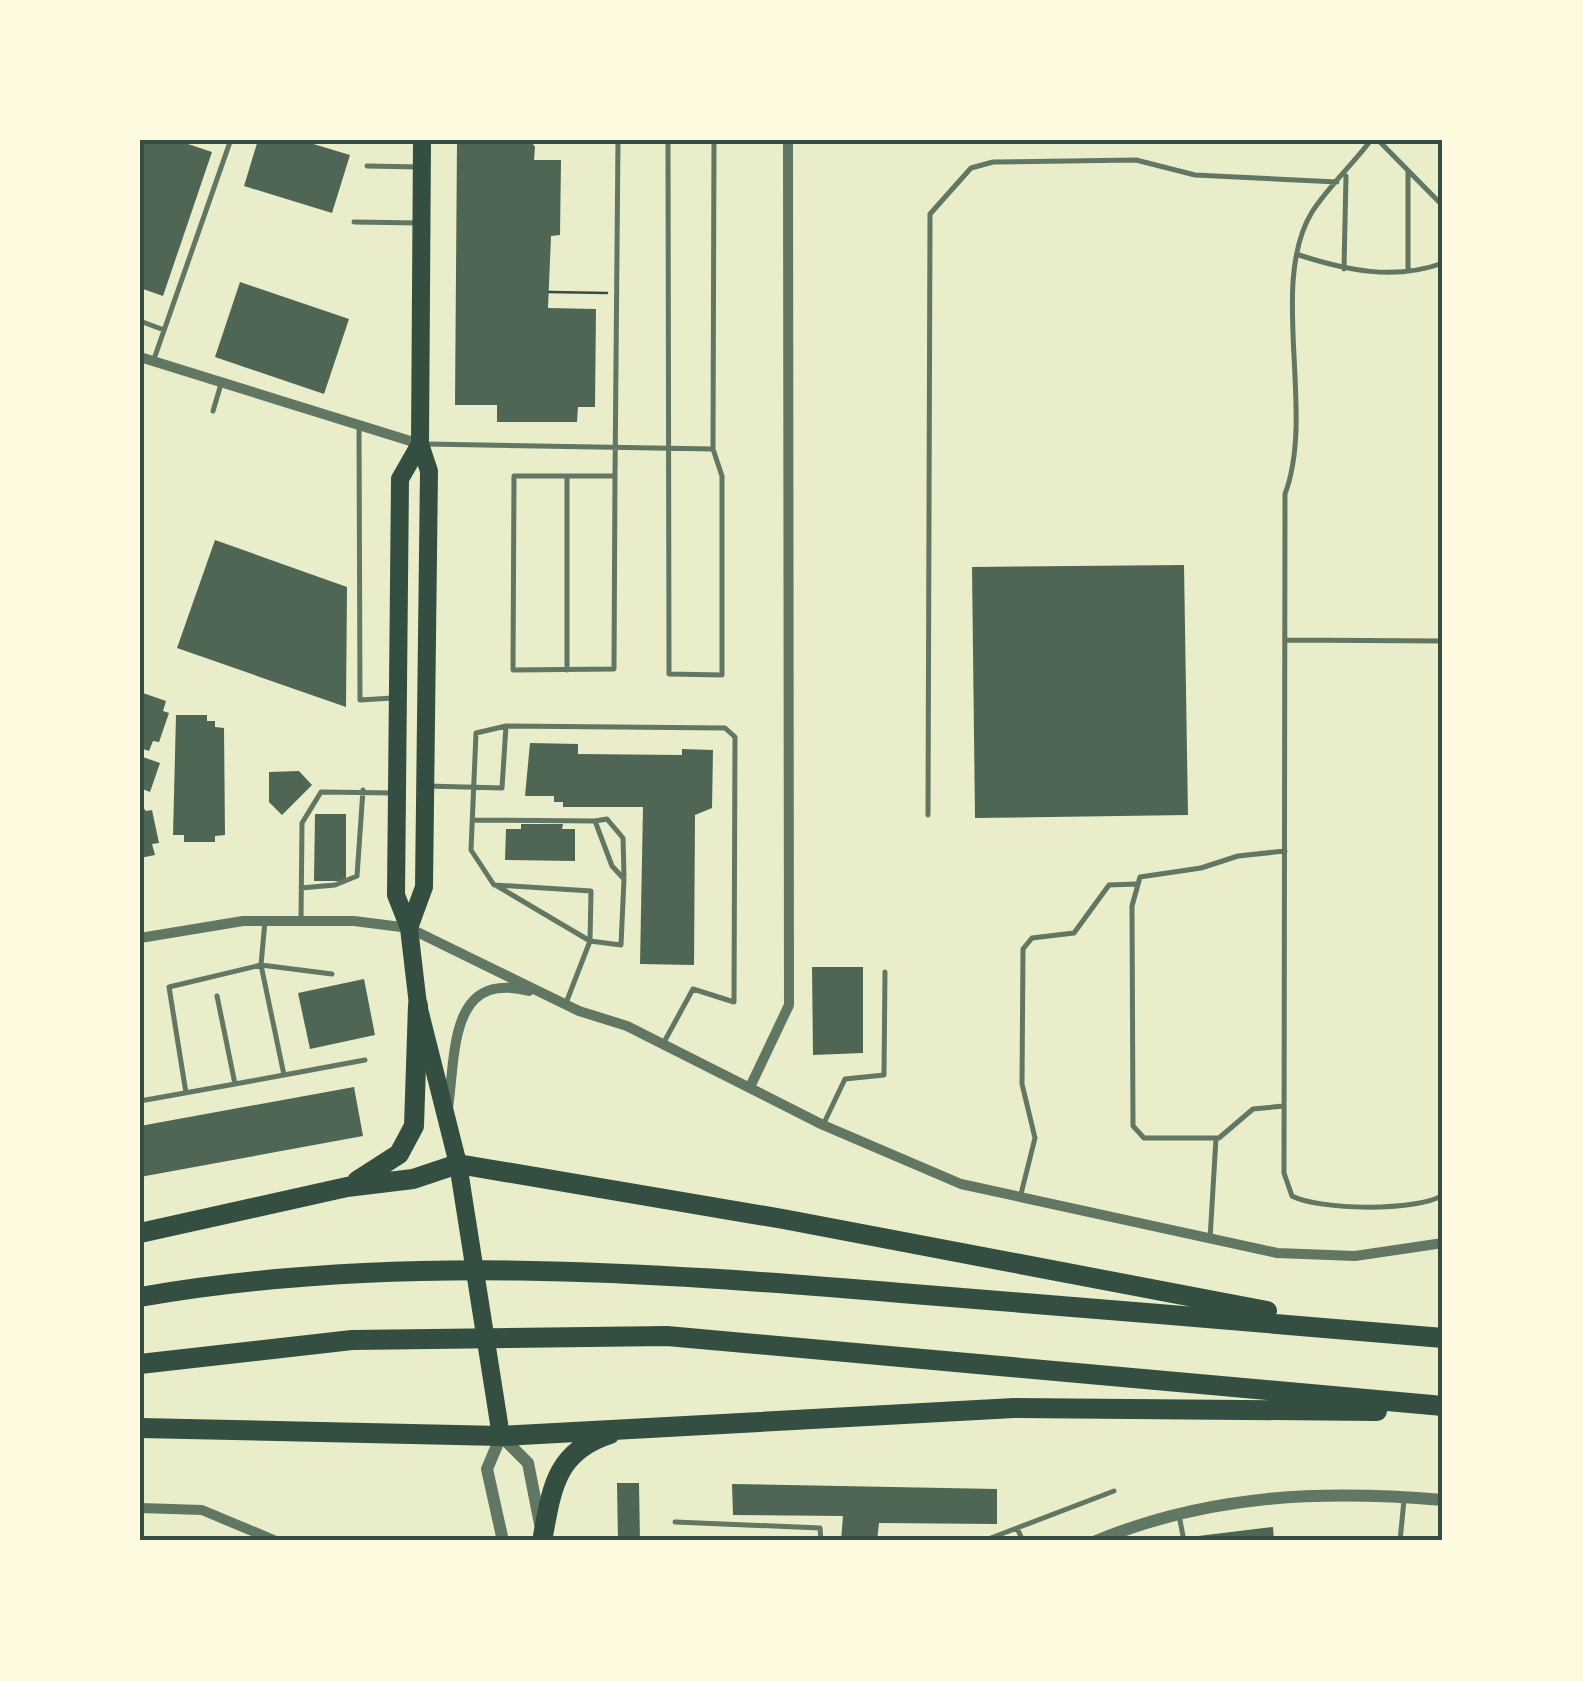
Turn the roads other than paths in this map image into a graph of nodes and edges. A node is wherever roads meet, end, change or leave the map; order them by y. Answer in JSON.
{"nodes":[{"id":1,"x":422,"y":140,"type":"edge"},
{"id":2,"x":618,"y":140,"type":"edge"},
{"id":3,"x":668,"y":140,"type":"edge"},
{"id":4,"x":714,"y":140,"type":"edge"},
{"id":5,"x":788,"y":140,"type":"edge"},
{"id":6,"x":1374,"y":140,"type":"edge"},
{"id":7,"x":230,"y":142,"type":"edge"},
{"id":8,"x":368,"y":166,"type":"dead end"},
{"id":9,"x":422,"y":167,"type":"junction"},
{"id":10,"x":1408,"y":171,"type":"junction"},
{"id":11,"x":1346,"y":173,"type":"junction"},
{"id":12,"x":1338,"y":182,"type":"junction"},
{"id":13,"x":1443,"y":206,"type":"edge"},
{"id":14,"x":354,"y":222,"type":"dead end"},
{"id":15,"x":422,"y":224,"type":"junction"},
{"id":16,"x":1299,"y":255,"type":"junction"},
{"id":17,"x":1443,"y":263,"type":"edge"},
{"id":18,"x":1344,"y":269,"type":"junction"},
{"id":19,"x":1408,"y":270,"type":"junction"},
{"id":20,"x":140,"y":321,"type":"edge"},
{"id":21,"x":164,"y":330,"type":"junction"},
{"id":22,"x":140,"y":357,"type":"edge"},
{"id":23,"x":154,"y":362,"type":"junction"},
{"id":24,"x":221,"y":384,"type":"junction"},
{"id":25,"x":213,"y":410,"type":"dead end"},
{"id":26,"x":360,"y":426,"type":"junction"},
{"id":27,"x":420,"y":444,"type":"junction"},
{"id":28,"x":669,"y":449,"type":"junction"},
{"id":29,"x":713,"y":449,"type":"junction"},
{"id":30,"x":617,"y":450,"type":"junction"},
{"id":31,"x":567,"y":476,"type":"junction"},
{"id":32,"x":615,"y":476,"type":"junction"},
{"id":33,"x":1285,"y":640,"type":"junction"},
{"id":34,"x":1443,"y":641,"type":"edge"},
{"id":35,"x":568,"y":670,"type":"junction"},
{"id":36,"x":399,"y":697,"type":"junction"},
{"id":37,"x":506,"y":726,"type":"junction"},
{"id":38,"x":426,"y":786,"type":"junction"},
{"id":39,"x":474,"y":788,"type":"junction"},
{"id":40,"x":364,"y":790,"type":"junction"},
{"id":41,"x":398,"y":793,"type":"junction"},
{"id":42,"x":928,"y":815,"type":"dead end"},
{"id":43,"x":472,"y":820,"type":"junction"},
{"id":44,"x":595,"y":821,"type":"junction"},
{"id":45,"x":1285,"y":851,"type":"junction"},
{"id":46,"x":624,"y":879,"type":"junction"},
{"id":47,"x":1136,"y":884,"type":"junction"},
{"id":48,"x":494,"y":885,"type":"junction"},
{"id":49,"x":302,"y":888,"type":"junction"},
{"id":50,"x":265,"y":921,"type":"junction"},
{"id":51,"x":301,"y":921,"type":"junction"},
{"id":52,"x":409,"y":928,"type":"junction"},
{"id":53,"x":140,"y":938,"type":"edge"},
{"id":54,"x":590,"y":941,"type":"junction"},
{"id":55,"x":260,"y":964,"type":"junction"},
{"id":56,"x":885,"y":972,"type":"dead end"},
{"id":57,"x":332,"y":974,"type":"dead end"},
{"id":58,"x":218,"y":996,"type":"dead end"},
{"id":59,"x":551,"y":997,"type":"junction"},
{"id":60,"x":566,"y":1004,"type":"junction"},
{"id":61,"x":418,"y":1005,"type":"junction"},
{"id":62,"x":663,"y":1044,"type":"junction"},
{"id":63,"x":365,"y":1060,"type":"dead end"},
{"id":64,"x":284,"y":1075,"type":"junction"},
{"id":65,"x":235,"y":1084,"type":"junction"},
{"id":66,"x":750,"y":1087,"type":"junction"},
{"id":67,"x":186,"y":1093,"type":"junction"},
{"id":68,"x":140,"y":1101,"type":"edge"},
{"id":69,"x":1284,"y":1106,"type":"junction"},
{"id":70,"x":447,"y":1114,"type":"junction"},
{"id":71,"x":823,"y":1125,"type":"junction"},
{"id":72,"x":1216,"y":1138,"type":"junction"},
{"id":73,"x":458,"y":1164,"type":"junction"},
{"id":74,"x":347,"y":1187,"type":"junction"},
{"id":75,"x":1443,"y":1195,"type":"edge"},
{"id":76,"x":1019,"y":1200,"type":"junction"},
{"id":77,"x":140,"y":1233,"type":"edge"},
{"id":78,"x":1210,"y":1238,"type":"junction"},
{"id":79,"x":1443,"y":1244,"type":"edge"},
{"id":80,"x":140,"y":1297,"type":"edge"},
{"id":81,"x":1372,"y":1332,"type":"junction"},
{"id":82,"x":1443,"y":1338,"type":"edge"},
{"id":83,"x":140,"y":1364,"type":"edge"},
{"id":84,"x":1443,"y":1409,"type":"edge"},
{"id":85,"x":635,"y":1426,"type":"junction"},
{"id":86,"x":140,"y":1428,"type":"edge"},
{"id":87,"x":501,"y":1436,"type":"junction"},
{"id":88,"x":1114,"y":1491,"type":"dead end"},
{"id":89,"x":1404,"y":1497,"type":"junction"},
{"id":90,"x":1443,"y":1500,"type":"edge"},
{"id":91,"x":140,"y":1508,"type":"edge"},
{"id":92,"x":1179,"y":1513,"type":"junction"},
{"id":93,"x":676,"y":1522,"type":"dead end"},
{"id":94,"x":1017,"y":1528,"type":"junction"},
{"id":95,"x":260,"y":1537,"type":"edge"},
{"id":96,"x":544,"y":1539,"type":"edge"},
{"id":97,"x":276,"y":1541,"type":"edge"},
{"id":98,"x":503,"y":1541,"type":"edge"},
{"id":99,"x":821,"y":1541,"type":"edge"},
{"id":100,"x":984,"y":1541,"type":"edge"},
{"id":101,"x":1022,"y":1541,"type":"edge"},
{"id":102,"x":1096,"y":1541,"type":"edge"},
{"id":103,"x":1184,"y":1541,"type":"edge"},
{"id":104,"x":1400,"y":1541,"type":"edge"}],
"edges":[{"from":1,"to":9,"type":"main road"},
{"from":2,"to":30,"type":"lane"},
{"from":3,"to":28,"type":"lane"},
{"from":4,"to":29,"type":"lane"},
{"from":5,"to":66,"type":"street"},
{"from":6,"to":10,"type":"lane"},
{"from":6,"to":11,"type":"lane"},
{"from":7,"to":21,"type":"lane"},
{"from":8,"to":9,"type":"lane"},
{"from":9,"to":15,"type":"main road"},
{"from":10,"to":13,"type":"lane"},
{"from":10,"to":19,"type":"lane"},
{"from":11,"to":12,"type":"lane"},
{"from":11,"to":18,"type":"lane"},
{"from":12,"to":16,"type":"lane"},
{"from":12,"to":42,"type":"lane"},
{"from":14,"to":15,"type":"lane"},
{"from":15,"to":27,"type":"main road"},
{"from":16,"to":18,"type":"lane"},
{"from":16,"to":33,"type":"lane"},
{"from":17,"to":19,"type":"lane"},
{"from":18,"to":19,"type":"lane"},
{"from":20,"to":21,"type":"lane"},
{"from":21,"to":23,"type":"lane"},
{"from":22,"to":23,"type":"street"},
{"from":23,"to":24,"type":"street"},
{"from":24,"to":25,"type":"lane"},
{"from":24,"to":26,"type":"street"},
{"from":26,"to":27,"type":"street"},
{"from":26,"to":36,"type":"lane"},
{"from":27,"to":30,"type":"lane"},
{"from":27,"to":36,"type":"main road"},
{"from":27,"to":38,"type":"main road"},
{"from":28,"to":29,"type":"lane"},
{"from":28,"to":29,"type":"lane"},
{"from":28,"to":30,"type":"lane"},
{"from":30,"to":32,"type":"lane"},
{"from":31,"to":32,"type":"lane"},
{"from":31,"to":35,"type":"lane"},
{"from":31,"to":35,"type":"lane"},
{"from":32,"to":35,"type":"lane"},
{"from":33,"to":34,"type":"lane"},
{"from":33,"to":45,"type":"lane"},
{"from":36,"to":41,"type":"main road"},
{"from":37,"to":39,"type":"lane"},
{"from":37,"to":39,"type":"lane"},
{"from":37,"to":62,"type":"lane"},
{"from":38,"to":39,"type":"lane"},
{"from":38,"to":52,"type":"main road"},
{"from":39,"to":43,"type":"lane"},
{"from":40,"to":41,"type":"lane"},
{"from":40,"to":49,"type":"lane"},
{"from":40,"to":49,"type":"lane"},
{"from":41,"to":52,"type":"main road"},
{"from":43,"to":44,"type":"lane"},
{"from":43,"to":48,"type":"lane"},
{"from":44,"to":46,"type":"lane"},
{"from":44,"to":46,"type":"lane"},
{"from":45,"to":47,"type":"lane"},
{"from":45,"to":69,"type":"lane"},
{"from":46,"to":54,"type":"lane"},
{"from":47,"to":72,"type":"lane"},
{"from":47,"to":76,"type":"lane"},
{"from":48,"to":54,"type":"lane"},
{"from":48,"to":54,"type":"lane"},
{"from":49,"to":51,"type":"lane"},
{"from":50,"to":51,"type":"street"},
{"from":50,"to":53,"type":"street"},
{"from":50,"to":55,"type":"lane"},
{"from":51,"to":52,"type":"street"},
{"from":52,"to":59,"type":"street"},
{"from":52,"to":61,"type":"main road"},
{"from":54,"to":60,"type":"lane"},
{"from":55,"to":57,"type":"lane"},
{"from":55,"to":64,"type":"lane"},
{"from":55,"to":67,"type":"lane"},
{"from":56,"to":71,"type":"lane"},
{"from":58,"to":65,"type":"lane"},
{"from":59,"to":60,"type":"street"},
{"from":59,"to":70,"type":"street"},
{"from":60,"to":62,"type":"street"},
{"from":61,"to":70,"type":"main road"},
{"from":61,"to":74,"type":"highway"},
{"from":62,"to":66,"type":"street"},
{"from":63,"to":64,"type":"lane"},
{"from":64,"to":65,"type":"lane"},
{"from":65,"to":67,"type":"lane"},
{"from":66,"to":71,"type":"street"},
{"from":67,"to":68,"type":"lane"},
{"from":69,"to":72,"type":"lane"},
{"from":69,"to":75,"type":"lane"},
{"from":70,"to":73,"type":"main road"},
{"from":71,"to":76,"type":"street"},
{"from":72,"to":78,"type":"lane"},
{"from":73,"to":74,"type":"highway"},
{"from":73,"to":81,"type":"highway"},
{"from":73,"to":87,"type":"main road"},
{"from":74,"to":77,"type":"highway"},
{"from":76,"to":78,"type":"street"},
{"from":78,"to":79,"type":"street"},
{"from":80,"to":81,"type":"highway"},
{"from":81,"to":82,"type":"highway"},
{"from":83,"to":84,"type":"highway"},
{"from":84,"to":85,"type":"highway"},
{"from":85,"to":87,"type":"highway"},
{"from":85,"to":96,"type":"highway"},
{"from":86,"to":87,"type":"highway"},
{"from":87,"to":96,"type":"street"},
{"from":87,"to":98,"type":"street"},
{"from":88,"to":94,"type":"lane"},
{"from":89,"to":90,"type":"street"},
{"from":89,"to":92,"type":"street"},
{"from":89,"to":104,"type":"lane"},
{"from":91,"to":95,"type":"street"},
{"from":92,"to":102,"type":"street"},
{"from":92,"to":103,"type":"lane"},
{"from":93,"to":99,"type":"lane"},
{"from":94,"to":100,"type":"lane"},
{"from":94,"to":101,"type":"lane"},
{"from":95,"to":97,"type":"street"}]}
